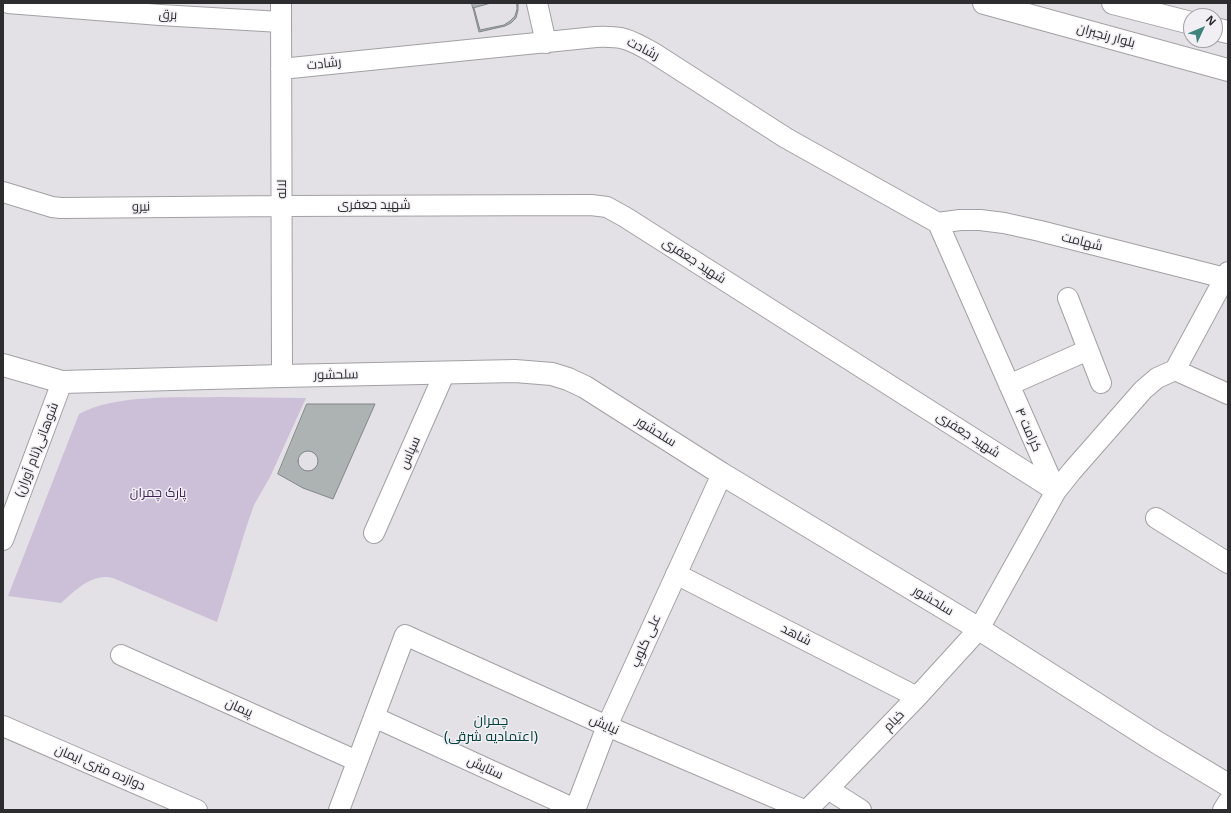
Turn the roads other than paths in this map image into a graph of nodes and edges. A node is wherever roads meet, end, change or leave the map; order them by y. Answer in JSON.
{"nodes":[{"id":1,"x":8,"y":3,"type":"edge"},
{"id":2,"x":537,"y":3,"type":"edge"},
{"id":3,"x":984,"y":3,"type":"edge"},
{"id":4,"x":1113,"y":3,"type":"edge"},
{"id":5,"x":281,"y":12,"type":"edge"},
{"id":6,"x":1183,"y":21,"type":"edge"},
{"id":7,"x":546,"y":43,"type":"junction"},
{"id":8,"x":281,"y":68,"type":"junction"},
{"id":9,"x":1228,"y":70,"type":"edge"},
{"id":10,"x":3,"y":192,"type":"edge"},
{"id":11,"x":282,"y":206,"type":"junction"},
{"id":12,"x":938,"y":223,"type":"junction"},
{"id":13,"x":1226,"y":275,"type":"edge"},
{"id":14,"x":1068,"y":298,"type":"dead end"},
{"id":15,"x":1088,"y":350,"type":"junction"},
{"id":16,"x":3,"y":365,"type":"edge"},
{"id":17,"x":1175,"y":370,"type":"junction"},
{"id":18,"x":445,"y":372,"type":"junction"},
{"id":19,"x":282,"y":376,"type":"junction"},
{"id":20,"x":62,"y":382,"type":"junction"},
{"id":21,"x":1101,"y":383,"type":"dead end"},
{"id":22,"x":1008,"y":385,"type":"junction"},
{"id":23,"x":1228,"y":394,"type":"edge"},
{"id":24,"x":722,"y":474,"type":"junction"},
{"id":25,"x":1056,"y":492,"type":"junction"},
{"id":26,"x":1156,"y":518,"type":"dead end"},
{"id":27,"x":374,"y":533,"type":"dead end"},
{"id":28,"x":3,"y":539,"type":"edge"},
{"id":29,"x":1228,"y":563,"type":"edge"},
{"id":30,"x":676,"y":574,"type":"junction"},
{"id":31,"x":979,"y":629,"type":"junction"},
{"id":32,"x":121,"y":654,"type":"dead end"},
{"id":33,"x":917,"y":697,"type":"junction"},
{"id":34,"x":374,"y":717,"type":"junction"},
{"id":35,"x":3,"y":726,"type":"edge"},
{"id":36,"x":607,"y":726,"type":"junction"},
{"id":37,"x":358,"y":761,"type":"junction"},
{"id":38,"x":1228,"y":785,"type":"edge"},
{"id":39,"x":828,"y":789,"type":"junction"},
{"id":40,"x":1228,"y":802,"type":"edge"},
{"id":41,"x":197,"y":810,"type":"edge"},
{"id":42,"x":339,"y":810,"type":"edge"},
{"id":43,"x":575,"y":810,"type":"edge"},
{"id":44,"x":805,"y":810,"type":"edge"},
{"id":45,"x":861,"y":810,"type":"edge"},
{"id":46,"x":1223,"y":810,"type":"edge"}],
"edges":[{"from":1,"to":5,"type":"street","name":"برق"},
{"from":2,"to":7,"type":"street"},
{"from":3,"to":9,"type":"street","name":"بلوار رنجبران"},
{"from":4,"to":6,"type":"street"},
{"from":5,"to":8,"type":"street","name":"لاله"},
{"from":7,"to":8,"type":"street","name":"رشادت"},
{"from":7,"to":12,"type":"street","name":"رشادت"},
{"from":8,"to":11,"type":"street","name":"لاله"},
{"from":10,"to":11,"type":"street","name":"نیرو"},
{"from":11,"to":19,"type":"street","name":"لاله"},
{"from":11,"to":25,"type":"street","name":"شهید جعفری"},
{"from":12,"to":13,"type":"street","name":"شهامت"},
{"from":12,"to":22,"type":"street","name":"کرامت ۴"},
{"from":13,"to":17,"type":"street"},
{"from":14,"to":15,"type":"street"},
{"from":15,"to":21,"type":"street"},
{"from":15,"to":22,"type":"street"},
{"from":16,"to":20,"type":"street","name":"سلحشور"},
{"from":17,"to":23,"type":"street"},
{"from":17,"to":25,"type":"street"},
{"from":18,"to":19,"type":"street","name":"سلحشور"},
{"from":18,"to":24,"type":"street","name":"سلحشور"},
{"from":18,"to":27,"type":"street","name":"سپاس"},
{"from":19,"to":20,"type":"street","name":"سلحشور"},
{"from":20,"to":28,"type":"street","name":"شوهانی(نام آوران)"},
{"from":22,"to":25,"type":"street","name":"کرامت ۴"},
{"from":24,"to":30,"type":"street","name":"علی کلوپ"},
{"from":24,"to":31,"type":"street","name":"سلحشور"},
{"from":25,"to":31,"type":"street"},
{"from":26,"to":29,"type":"street"},
{"from":30,"to":33,"type":"street","name":"شاهد"},
{"from":30,"to":36,"type":"street","name":"علی کلوپ"},
{"from":31,"to":33,"type":"street","name":"خیام"},
{"from":31,"to":38,"type":"street","name":"سلحشور"},
{"from":32,"to":37,"type":"street","name":"پیمان"},
{"from":33,"to":39,"type":"street","name":"خیام"},
{"from":34,"to":36,"type":"street","name":"نیایش"},
{"from":34,"to":37,"type":"street"},
{"from":34,"to":43,"type":"street","name":"ستایش"},
{"from":35,"to":41,"type":"street","name":"دوازده متری ایمان"},
{"from":36,"to":43,"type":"street","name":"علی کلوپ"},
{"from":36,"to":44,"type":"street","name":"نیایش"},
{"from":37,"to":42,"type":"street"},
{"from":39,"to":44,"type":"street","name":"خیام"},
{"from":39,"to":45,"type":"street"},
{"from":40,"to":46,"type":"street"}]}
